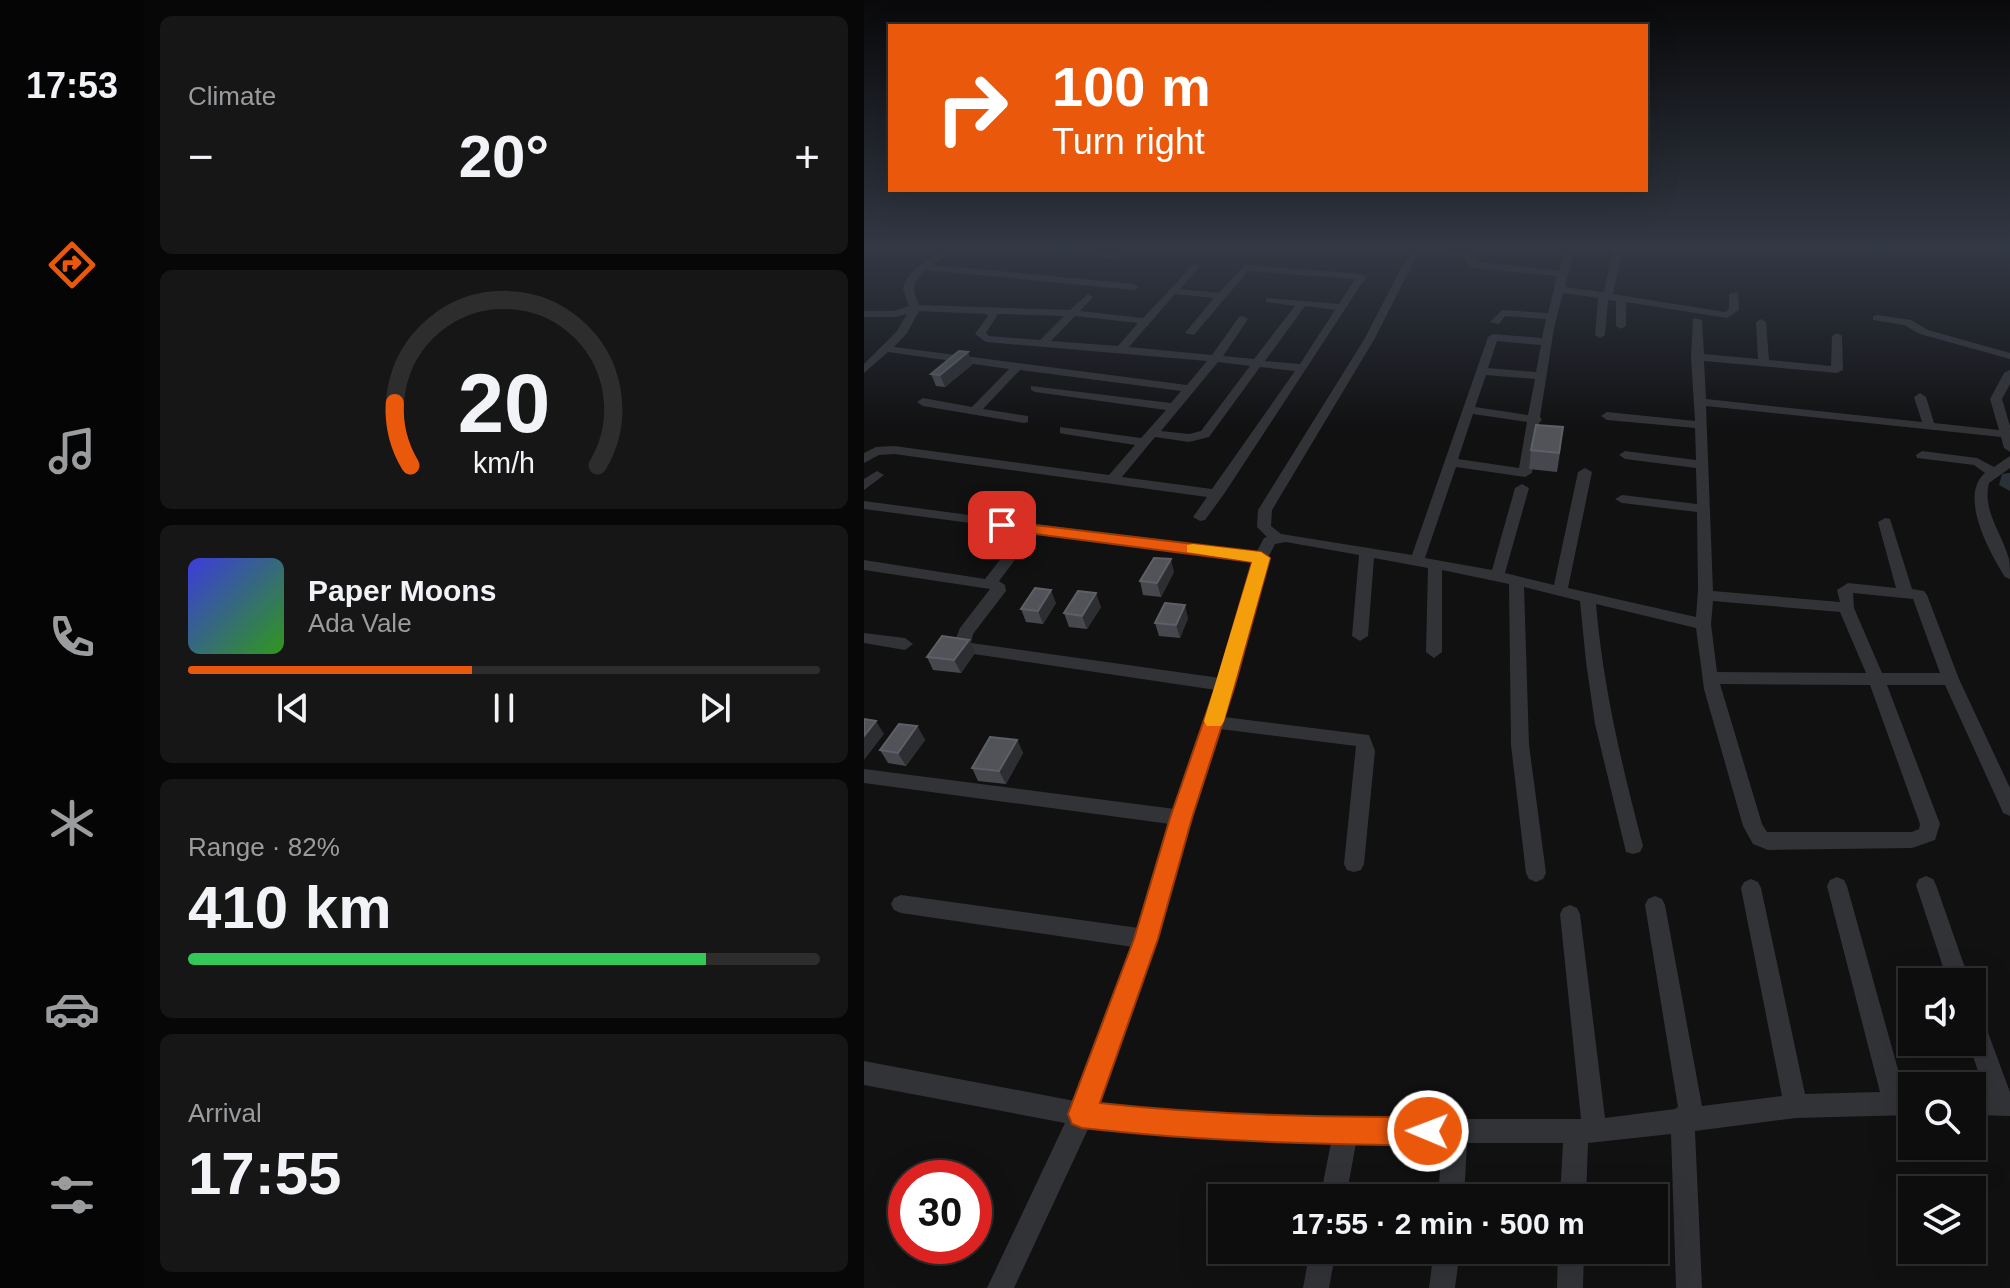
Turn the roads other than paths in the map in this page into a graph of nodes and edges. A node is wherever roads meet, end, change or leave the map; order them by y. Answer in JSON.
{"nodes":[{"id":1,"x":1079,"y":307,"type":"edge"},
{"id":2,"x":1159,"y":307,"type":"edge"},
{"id":3,"x":1212,"y":307,"type":"edge"},
{"id":4,"x":1299,"y":307,"type":"edge"},
{"id":5,"x":1341,"y":307,"type":"edge"},
{"id":6,"x":1386,"y":307,"type":"edge"},
{"id":7,"x":1554,"y":307,"type":"edge"},
{"id":8,"x":1604,"y":307,"type":"edge"},
{"id":9,"x":1621,"y":307,"type":"edge"},
{"id":10,"x":1678,"y":307,"type":"edge"},
{"id":11,"x":1734,"y":307,"type":"edge"},
{"id":12,"x":915,"y":308,"type":"junction"},
{"id":13,"x":989,"y":311,"type":"junction"},
{"id":14,"x":1073,"y":313,"type":"junction"},
{"id":15,"x":864,"y":314,"type":"edge"},
{"id":16,"x":1552,"y":316,"type":"junction"},
{"id":17,"x":1877,"y":318,"type":"dead end"},
{"id":18,"x":1243,"y":319,"type":"dead end"},
{"id":19,"x":1697,"y":320,"type":"dead end"},
{"id":20,"x":1146,"y":321,"type":"junction"},
{"id":21,"x":1495,"y":322,"type":"dead end"},
{"id":22,"x":1761,"y":322,"type":"dead end"},
{"id":23,"x":1621,"y":326,"type":"dead end"},
{"id":24,"x":1190,"y":333,"type":"dead end"},
{"id":25,"x":1600,"y":335,"type":"dead end"},
{"id":26,"x":1837,"y":336,"type":"dead end"},
{"id":27,"x":1547,"y":342,"type":"junction"},
{"id":28,"x":1042,"y":344,"type":"junction"},
{"id":29,"x":887,"y":349,"type":"junction"},
{"id":30,"x":1120,"y":350,"type":"junction"},
{"id":31,"x":2010,"y":356,"type":"edge"},
{"id":32,"x":1697,"y":357,"type":"junction"},
{"id":33,"x":1215,"y":359,"type":"junction"},
{"id":34,"x":1258,"y":363,"type":"junction"},
{"id":35,"x":1764,"y":364,"type":"junction"},
{"id":36,"x":1017,"y":367,"type":"junction"},
{"id":37,"x":1303,"y":368,"type":"junction"},
{"id":38,"x":864,"y":370,"type":"edge"},
{"id":39,"x":1483,"y":371,"type":"junction"},
{"id":40,"x":2010,"y":373,"type":"edge"},
{"id":41,"x":1543,"y":376,"type":"junction"},
{"id":42,"x":1035,"y":388,"type":"dead end"},
{"id":43,"x":1189,"y":389,"type":"junction"},
{"id":44,"x":1920,"y":397,"type":"dead end"},
{"id":45,"x":923,"y":402,"type":"dead end"},
{"id":46,"x":1698,"y":402,"type":"junction"},
{"id":47,"x":1173,"y":407,"type":"junction"},
{"id":48,"x":1468,"y":410,"type":"junction"},
{"id":49,"x":974,"y":411,"type":"junction"},
{"id":50,"x":1607,"y":416,"type":"dead end"},
{"id":51,"x":1024,"y":419,"type":"dead end"},
{"id":52,"x":1536,"y":420,"type":"junction"},
{"id":53,"x":1699,"y":425,"type":"junction"},
{"id":54,"x":1929,"y":426,"type":"junction"},
{"id":55,"x":1064,"y":430,"type":"dead end"},
{"id":56,"x":2005,"y":434,"type":"junction"},
{"id":57,"x":1147,"y":438,"type":"junction"},
{"id":58,"x":2010,"y":448,"type":"edge"},
{"id":59,"x":1625,"y":455,"type":"dead end"},
{"id":60,"x":1922,"y":455,"type":"dead end"},
{"id":61,"x":864,"y":459,"type":"edge"},
{"id":62,"x":2010,"y":460,"type":"edge"},
{"id":63,"x":1450,"y":462,"type":"junction"},
{"id":64,"x":1702,"y":465,"type":"junction"},
{"id":65,"x":1585,"y":472,"type":"dead end"},
{"id":66,"x":1995,"y":473,"type":"junction"},
{"id":67,"x":877,"y":475,"type":"dead end"},
{"id":68,"x":1113,"y":479,"type":"junction"},
{"id":69,"x":864,"y":486,"type":"edge"},
{"id":70,"x":1522,"y":488,"type":"dead end"},
{"id":71,"x":1217,"y":494,"type":"junction"},
{"id":72,"x":1622,"y":499,"type":"dead end"},
{"id":73,"x":864,"y":505,"type":"edge"},
{"id":74,"x":1704,"y":509,"type":"junction"},
{"id":75,"x":1200,"y":517,"type":"dead end"},
{"id":76,"x":1885,"y":522,"type":"dead end"},
{"id":77,"x":1031,"y":529,"type":"junction"},
{"id":78,"x":1277,"y":538,"type":"junction"},
{"id":79,"x":1367,"y":552,"type":"junction"},
{"id":80,"x":1261,"y":558,"type":"junction"},
{"id":81,"x":1417,"y":561,"type":"junction"},
{"id":82,"x":1435,"y":564,"type":"junction"},
{"id":83,"x":864,"y":565,"type":"edge"},
{"id":84,"x":2010,"y":574,"type":"edge"},
{"id":85,"x":1497,"y":577,"type":"junction"},
{"id":86,"x":1516,"y":581,"type":"junction"},
{"id":87,"x":989,"y":584,"type":"junction"},
{"id":88,"x":1560,"y":592,"type":"junction"},
{"id":89,"x":1905,"y":592,"type":"junction"},
{"id":90,"x":1705,"y":595,"type":"junction"},
{"id":91,"x":1588,"y":599,"type":"junction"},
{"id":92,"x":1846,"y":607,"type":"junction"},
{"id":93,"x":1703,"y":624,"type":"junction"},
{"id":94,"x":1360,"y":636,"type":"dead end"},
{"id":95,"x":864,"y":638,"type":"edge"},
{"id":96,"x":905,"y":644,"type":"dead end"},
{"id":97,"x":1434,"y":652,"type":"dead end"},
{"id":98,"x":1876,"y":677,"type":"junction"},
{"id":99,"x":1710,"y":678,"type":"junction"},
{"id":100,"x":1951,"y":679,"type":"junction"},
{"id":101,"x":1226,"y":685,"type":"junction"},
{"id":102,"x":1214,"y":722,"type":"junction"},
{"id":103,"x":864,"y":776,"type":"edge"},
{"id":104,"x":2010,"y":808,"type":"edge"},
{"id":105,"x":1181,"y":818,"type":"junction"},
{"id":106,"x":1633,"y":846,"type":"dead end"},
{"id":107,"x":1354,"y":864,"type":"dead end"},
{"id":108,"x":1536,"y":873,"type":"dead end"},
{"id":109,"x":1926,"y":885,"type":"dead end"},
{"id":110,"x":1837,"y":886,"type":"dead end"},
{"id":111,"x":1751,"y":888,"type":"dead end"},
{"id":112,"x":901,"y":904,"type":"dead end"},
{"id":113,"x":1655,"y":905,"type":"dead end"},
{"id":114,"x":1570,"y":914,"type":"dead end"},
{"id":115,"x":1146,"y":939,"type":"junction"},
{"id":116,"x":1954,"y":968,"type":"edge"},
{"id":117,"x":1986,"y":1054,"type":"edge"},
{"id":118,"x":864,"y":1073,"type":"edge"},
{"id":119,"x":1898,"y":1084,"type":"edge"},
{"id":120,"x":1898,"y":1103,"type":"edge"},
{"id":121,"x":1986,"y":1103,"type":"edge"},
{"id":122,"x":2006,"y":1104,"type":"edge"},
{"id":123,"x":1796,"y":1106,"type":"junction"},
{"id":124,"x":1082,"y":1114,"type":"junction"},
{"id":125,"x":1687,"y":1117,"type":"junction"},
{"id":126,"x":1346,"y":1131,"type":"junction"},
{"id":127,"x":1585,"y":1131,"type":"junction"},
{"id":128,"x":1455,"y":1132,"type":"junction"},
{"id":129,"x":1336,"y":1184,"type":"edge"},
{"id":130,"x":1452,"y":1184,"type":"edge"},
{"id":131,"x":1576,"y":1184,"type":"edge"},
{"id":132,"x":1320,"y":1264,"type":"edge"},
{"id":133,"x":1445,"y":1264,"type":"edge"},
{"id":134,"x":1571,"y":1264,"type":"edge"},
{"id":135,"x":1000,"y":1288,"type":"edge"},
{"id":136,"x":1316,"y":1288,"type":"edge"},
{"id":137,"x":1442,"y":1288,"type":"edge"},
{"id":138,"x":1570,"y":1288,"type":"edge"},
{"id":139,"x":1689,"y":1288,"type":"edge"}],
"edges":[{"from":1,"to":14,"type":"street"},
{"from":2,"to":20,"type":"street"},
{"from":3,"to":24,"type":"street"},
{"from":4,"to":34,"type":"street"},
{"from":5,"to":37,"type":"street"},
{"from":6,"to":78,"type":"street"},
{"from":7,"to":16,"type":"street"},
{"from":8,"to":25,"type":"street"},
{"from":9,"to":23,"type":"street"},
{"from":10,"to":11,"type":"street"},
{"from":12,"to":13,"type":"street"},
{"from":12,"to":15,"type":"street"},
{"from":12,"to":29,"type":"street"},
{"from":13,"to":14,"type":"street"},
{"from":13,"to":28,"type":"street"},
{"from":14,"to":20,"type":"street"},
{"from":14,"to":28,"type":"street"},
{"from":16,"to":21,"type":"street"},
{"from":16,"to":27,"type":"street"},
{"from":17,"to":31,"type":"street"},
{"from":18,"to":33,"type":"street"},
{"from":19,"to":32,"type":"street"},
{"from":20,"to":30,"type":"street"},
{"from":22,"to":35,"type":"street"},
{"from":26,"to":35,"type":"street"},
{"from":27,"to":39,"type":"street"},
{"from":27,"to":41,"type":"street"},
{"from":28,"to":30,"type":"street"},
{"from":29,"to":36,"type":"street"},
{"from":29,"to":38,"type":"street"},
{"from":30,"to":33,"type":"street"},
{"from":32,"to":35,"type":"street"},
{"from":32,"to":46,"type":"street"},
{"from":33,"to":34,"type":"street"},
{"from":33,"to":43,"type":"street"},
{"from":34,"to":37,"type":"street"},
{"from":34,"to":57,"type":"street"},
{"from":36,"to":43,"type":"street"},
{"from":36,"to":49,"type":"street"},
{"from":37,"to":71,"type":"street"},
{"from":39,"to":41,"type":"street"},
{"from":39,"to":48,"type":"street"},
{"from":40,"to":56,"type":"street"},
{"from":41,"to":52,"type":"street"},
{"from":42,"to":47,"type":"street"},
{"from":43,"to":47,"type":"street"},
{"from":44,"to":54,"type":"street"},
{"from":45,"to":49,"type":"street"},
{"from":46,"to":53,"type":"street"},
{"from":46,"to":54,"type":"street"},
{"from":47,"to":57,"type":"street"},
{"from":48,"to":52,"type":"street"},
{"from":48,"to":63,"type":"street"},
{"from":49,"to":51,"type":"street"},
{"from":50,"to":53,"type":"street"},
{"from":52,"to":63,"type":"street"},
{"from":53,"to":64,"type":"street"},
{"from":54,"to":56,"type":"street"},
{"from":55,"to":57,"type":"street"},
{"from":56,"to":58,"type":"street"},
{"from":57,"to":68,"type":"street"},
{"from":59,"to":64,"type":"street"},
{"from":60,"to":66,"type":"street"},
{"from":61,"to":68,"type":"street"},
{"from":62,"to":66,"type":"street"},
{"from":63,"to":81,"type":"street"},
{"from":64,"to":74,"type":"street"},
{"from":65,"to":88,"type":"street"},
{"from":66,"to":84,"type":"street"},
{"from":67,"to":69,"type":"street"},
{"from":68,"to":71,"type":"street"},
{"from":70,"to":85,"type":"street"},
{"from":71,"to":75,"type":"street"},
{"from":72,"to":74,"type":"street"},
{"from":73,"to":77,"type":"street"},
{"from":74,"to":90,"type":"street"},
{"from":76,"to":89,"type":"street"},
{"from":77,"to":80,"type":"street"},
{"from":77,"to":87,"type":"street"},
{"from":78,"to":79,"type":"street"},
{"from":78,"to":80,"type":"street"},
{"from":79,"to":81,"type":"street"},
{"from":79,"to":94,"type":"street"},
{"from":80,"to":101,"type":"street"},
{"from":81,"to":82,"type":"street"},
{"from":82,"to":85,"type":"street"},
{"from":82,"to":97,"type":"street"},
{"from":83,"to":87,"type":"street"},
{"from":85,"to":86,"type":"street"},
{"from":86,"to":88,"type":"street"},
{"from":86,"to":108,"type":"street"},
{"from":87,"to":101,"type":"street"},
{"from":88,"to":91,"type":"street"},
{"from":89,"to":92,"type":"street"},
{"from":89,"to":100,"type":"street"},
{"from":90,"to":92,"type":"street"},
{"from":90,"to":93,"type":"street"},
{"from":91,"to":93,"type":"street"},
{"from":91,"to":106,"type":"street"},
{"from":92,"to":98,"type":"street"},
{"from":93,"to":99,"type":"street"},
{"from":95,"to":96,"type":"street"},
{"from":98,"to":99,"type":"street"},
{"from":98,"to":99,"type":"street"},
{"from":98,"to":100,"type":"street"},
{"from":100,"to":104,"type":"street"},
{"from":101,"to":102,"type":"street"},
{"from":102,"to":105,"type":"street"},
{"from":102,"to":107,"type":"street"},
{"from":103,"to":105,"type":"street"},
{"from":105,"to":115,"type":"street"},
{"from":109,"to":116,"type":"street"},
{"from":110,"to":119,"type":"street"},
{"from":111,"to":123,"type":"street"},
{"from":112,"to":115,"type":"street"},
{"from":113,"to":125,"type":"street"},
{"from":114,"to":127,"type":"street"},
{"from":115,"to":124,"type":"street"},
{"from":117,"to":122,"type":"street"},
{"from":118,"to":124,"type":"street"},
{"from":120,"to":123,"type":"street"},
{"from":121,"to":122,"type":"street"},
{"from":123,"to":125,"type":"street"},
{"from":124,"to":126,"type":"street"},
{"from":124,"to":135,"type":"street"},
{"from":125,"to":127,"type":"street"},
{"from":125,"to":139,"type":"street"},
{"from":126,"to":128,"type":"street"},
{"from":126,"to":129,"type":"street"},
{"from":127,"to":128,"type":"street"},
{"from":127,"to":131,"type":"street"},
{"from":128,"to":130,"type":"street"},
{"from":132,"to":136,"type":"street"},
{"from":133,"to":137,"type":"street"},
{"from":134,"to":138,"type":"street"}]}
